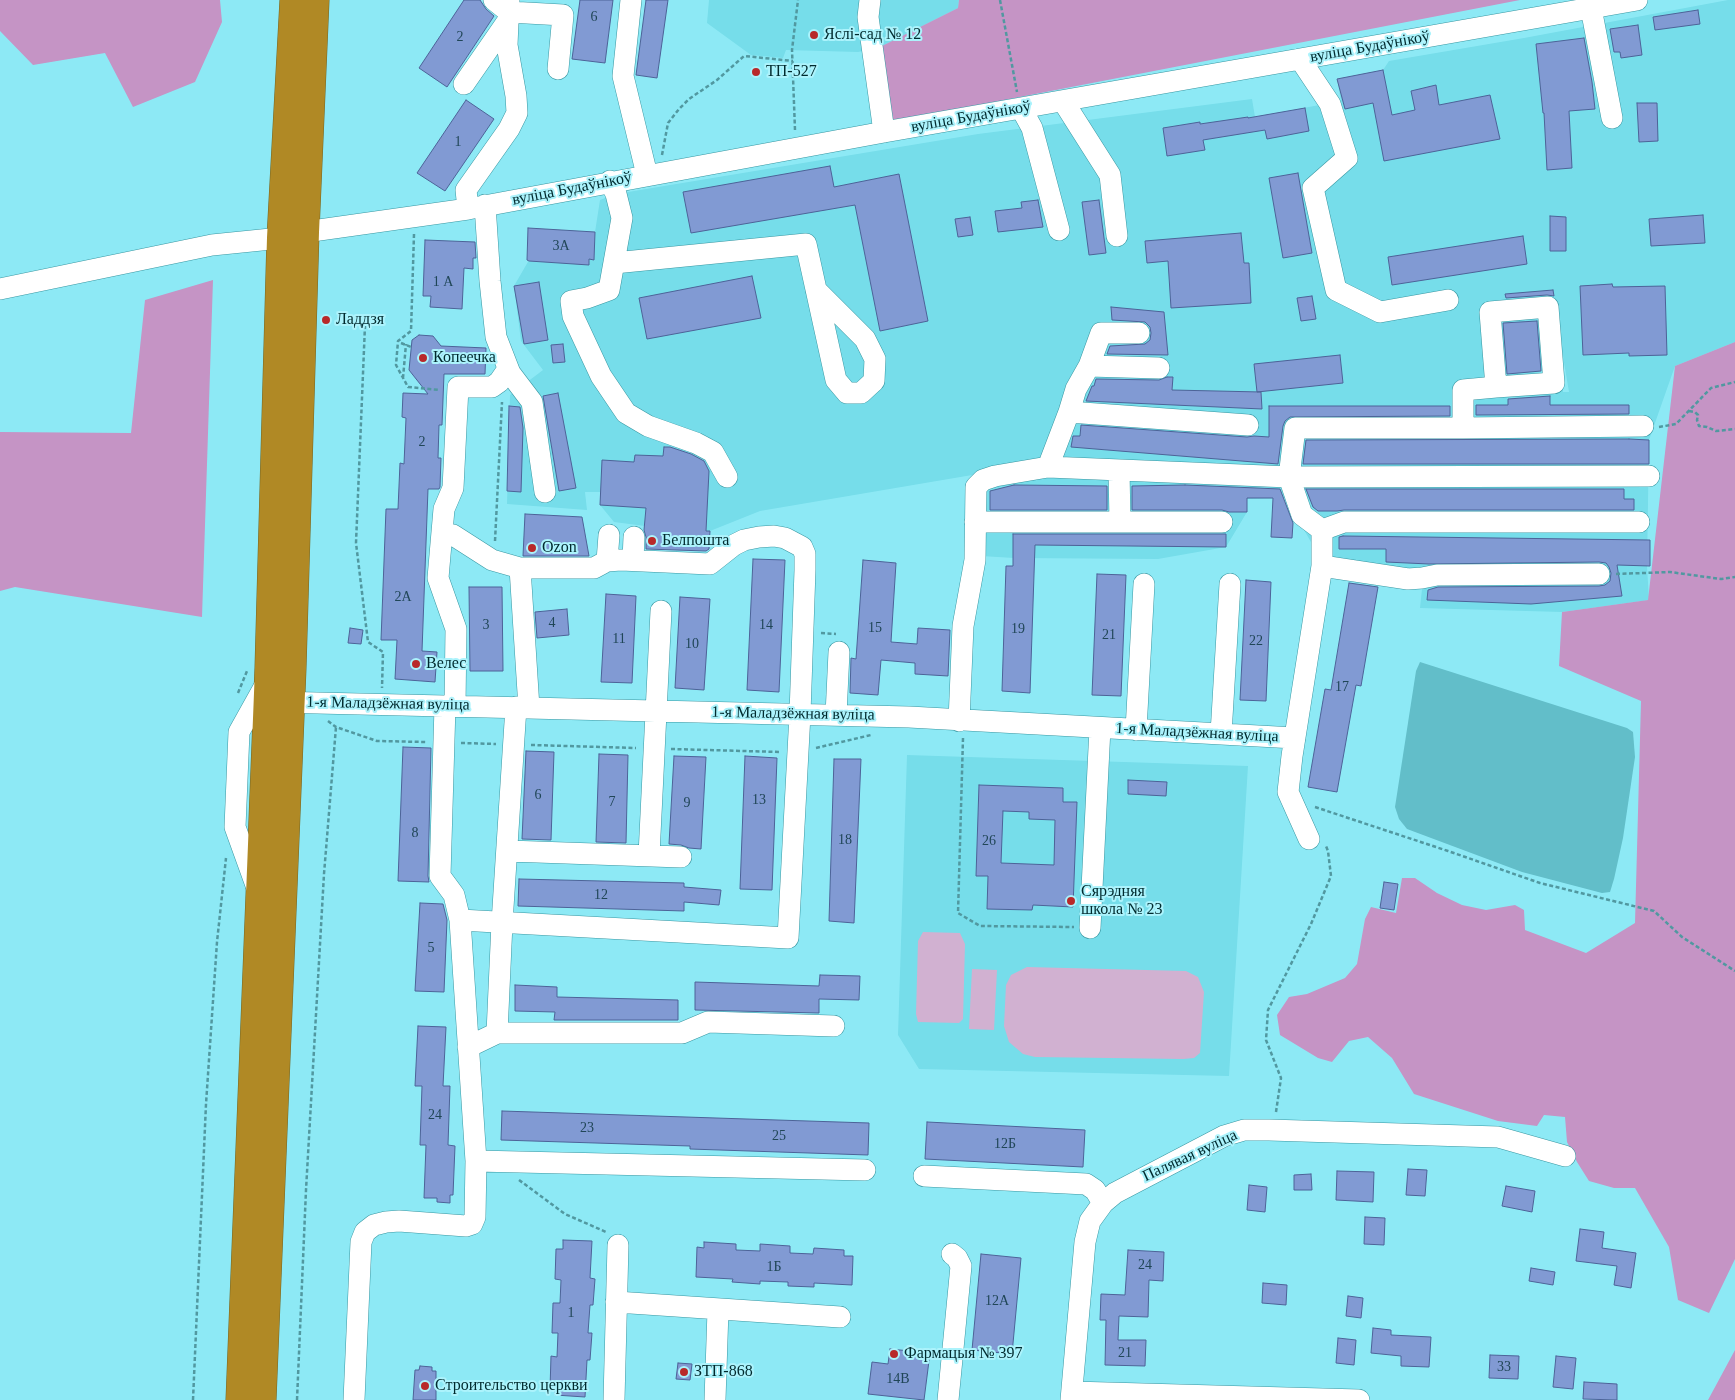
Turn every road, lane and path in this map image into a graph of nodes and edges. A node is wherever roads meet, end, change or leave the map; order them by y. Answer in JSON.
{"nodes":[{"id":1,"x":294,"y":0,"type":"edge"},
{"id":2,"x":315,"y":0,"type":"edge"},
{"id":3,"x":631,"y":0,"type":"edge"},
{"id":4,"x":798,"y":0,"type":"edge"},
{"id":5,"x":870,"y":0,"type":"edge"},
{"id":6,"x":1000,"y":0,"type":"edge"},
{"id":7,"x":1637,"y":0,"type":"edge"},
{"id":8,"x":505,"y":8,"type":"edge"},
{"id":9,"x":564,"y":8,"type":"edge"},
{"id":10,"x":1591,"y":8,"type":"junction"},
{"id":11,"x":1300,"y":59,"type":"junction"},
{"id":12,"x":793,"y":61,"type":"junction"},
{"id":13,"x":558,"y":69,"type":"dead end"},
{"id":14,"x":464,"y":84,"type":"dead end"},
{"id":15,"x":1063,"y":101,"type":"junction"},
{"id":16,"x":1021,"y":108,"type":"junction"},
{"id":17,"x":1612,"y":118,"type":"dead end"},
{"id":18,"x":794,"y":125,"type":"dead end"},
{"id":19,"x":884,"y":132,"type":"junction"},
{"id":20,"x":646,"y":171,"type":"junction"},
{"id":21,"x":610,"y":181,"type":"junction"},
{"id":22,"x":476,"y":207,"type":"junction"},
{"id":23,"x":414,"y":217,"type":"junction"},
{"id":24,"x":1059,"y":230,"type":"dead end"},
{"id":25,"x":293,"y":235,"type":"junction"},
{"id":26,"x":1116,"y":236,"type":"dead end"},
{"id":27,"x":614,"y":263,"type":"junction"},
{"id":28,"x":0,"y":288,"type":"edge"},
{"id":29,"x":816,"y":290,"type":"dead end"},
{"id":30,"x":1448,"y":300,"type":"dead end"},
{"id":31,"x":365,"y":326,"type":"dead end"},
{"id":32,"x":1139,"y":333,"type":"dead end"},
{"id":33,"x":401,"y":343,"type":"dead end"},
{"id":34,"x":406,"y":344,"type":"junction"},
{"id":35,"x":411,"y":347,"type":"dead end"},
{"id":36,"x":1089,"y":366,"type":"junction"},
{"id":37,"x":1160,"y":368,"type":"dead end"},
{"id":38,"x":506,"y":373,"type":"junction"},
{"id":39,"x":403,"y":380,"type":"junction"},
{"id":40,"x":1735,"y":382,"type":"edge"},
{"id":41,"x":1496,"y":387,"type":"junction"},
{"id":42,"x":442,"y":390,"type":"dead end"},
{"id":43,"x":1689,"y":411,"type":"junction"},
{"id":44,"x":1069,"y":412,"type":"junction"},
{"id":45,"x":1248,"y":425,"type":"dead end"},
{"id":46,"x":1643,"y":426,"type":"joint"},
{"id":47,"x":1463,"y":428,"type":"junction"},
{"id":48,"x":1735,"y":429,"type":"edge"},
{"id":49,"x":1048,"y":467,"type":"junction"},
{"id":50,"x":1119,"y":470,"type":"junction"},
{"id":51,"x":1649,"y":476,"type":"dead end"},
{"id":52,"x":727,"y":477,"type":"dead end"},
{"id":53,"x":1289,"y":477,"type":"junction"},
{"id":54,"x":545,"y":492,"type":"dead end"},
{"id":55,"x":975,"y":522,"type":"junction"},
{"id":56,"x":1120,"y":522,"type":"junction"},
{"id":57,"x":1222,"y":522,"type":"dead end"},
{"id":58,"x":1639,"y":522,"type":"dead end"},
{"id":59,"x":1322,"y":530,"type":"junction"},
{"id":60,"x":442,"y":534,"type":"junction"},
{"id":61,"x":609,"y":535,"type":"dead end"},
{"id":62,"x":634,"y":537,"type":"dead end"},
{"id":63,"x":492,"y":560,"type":"junction"},
{"id":64,"x":633,"y":560,"type":"junction"},
{"id":65,"x":607,"y":561,"type":"junction"},
{"id":66,"x":1322,"y":566,"type":"junction"},
{"id":67,"x":520,"y":568,"type":"junction"},
{"id":68,"x":1600,"y":574,"type":"joint"},
{"id":69,"x":1735,"y":577,"type":"edge"},
{"id":70,"x":1144,"y":584,"type":"dead end"},
{"id":71,"x":1230,"y":584,"type":"dead end"},
{"id":72,"x":662,"y":611,"type":"dead end"},
{"id":73,"x":802,"y":632,"type":"junction"},
{"id":74,"x":838,"y":652,"type":"joint"},
{"id":75,"x":269,"y":687,"type":"junction"},
{"id":76,"x":239,"y":693,"type":"dead end"},
{"id":77,"x":382,"y":704,"type":"junction"},
{"id":78,"x":450,"y":706,"type":"junction"},
{"id":79,"x":523,"y":708,"type":"junction"},
{"id":80,"x":657,"y":711,"type":"junction"},
{"id":81,"x":800,"y":714,"type":"junction"},
{"id":82,"x":836,"y":715,"type":"junction"},
{"id":83,"x":336,"y":728,"type":"dead end"},
{"id":84,"x":1100,"y":728,"type":"junction"},
{"id":85,"x":961,"y":729,"type":"junction"},
{"id":86,"x":1136,"y":730,"type":"junction"},
{"id":87,"x":1221,"y":734,"type":"junction"},
{"id":88,"x":1295,"y":738,"type":"junction"},
{"id":89,"x":1288,"y":792,"type":"junction"},
{"id":90,"x":1308,"y":839,"type":"joint"},
{"id":91,"x":508,"y":851,"type":"junction"},
{"id":92,"x":226,"y":855,"type":"dead end"},
{"id":93,"x":649,"y":855,"type":"junction"},
{"id":94,"x":681,"y":857,"type":"dead end"},
{"id":95,"x":460,"y":920,"type":"junction"},
{"id":96,"x":502,"y":923,"type":"junction"},
{"id":97,"x":1090,"y":928,"type":"joint"},
{"id":98,"x":1735,"y":971,"type":"edge"},
{"id":99,"x":834,"y":1026,"type":"dead end"},
{"id":100,"x":497,"y":1033,"type":"junction"},
{"id":101,"x":468,"y":1047,"type":"junction"},
{"id":102,"x":1270,"y":1130,"type":"junction"},
{"id":103,"x":1565,"y":1156,"type":"dead end"},
{"id":104,"x":486,"y":1162,"type":"junction"},
{"id":105,"x":865,"y":1170,"type":"dead end"},
{"id":106,"x":924,"y":1176,"type":"dead end"},
{"id":107,"x":1103,"y":1203,"type":"junction"},
{"id":108,"x":618,"y":1245,"type":"joint"},
{"id":109,"x":952,"y":1254,"type":"dead end"},
{"id":110,"x":616,"y":1302,"type":"junction"},
{"id":111,"x":718,"y":1310,"type":"junction"},
{"id":112,"x":840,"y":1317,"type":"dead end"},
{"id":113,"x":1072,"y":1396,"type":"edge"},
{"id":114,"x":193,"y":1400,"type":"edge"},
{"id":115,"x":240,"y":1400,"type":"edge"},
{"id":116,"x":262,"y":1400,"type":"edge"},
{"id":117,"x":297,"y":1400,"type":"edge"},
{"id":118,"x":354,"y":1400,"type":"edge"},
{"id":119,"x":614,"y":1400,"type":"edge"},
{"id":120,"x":715,"y":1400,"type":"edge"},
{"id":121,"x":948,"y":1400,"type":"edge"},
{"id":122,"x":1359,"y":1400,"type":"edge"}],
"edges":[{"from":1,"to":25,"type":"highway"},
{"from":2,"to":25,"type":"highway"},
{"from":3,"to":20,"type":"street"},
{"from":4,"to":12,"type":"path"},
{"from":5,"to":19,"type":"street"},
{"from":6,"to":16,"type":"path"},
{"from":7,"to":10,"type":"street","name":"вуліца Будаўнікоў"},
{"from":8,"to":9,"type":"street"},
{"from":8,"to":14,"type":"street"},
{"from":8,"to":22,"type":"street"},
{"from":9,"to":13,"type":"street"},
{"from":10,"to":11,"type":"street","name":"вуліца Будаўнікоў"},
{"from":10,"to":17,"type":"street"},
{"from":11,"to":15,"type":"street","name":"вуліца Будаўнікоў"},
{"from":11,"to":30,"type":"street"},
{"from":12,"to":18,"type":"path"},
{"from":12,"to":20,"type":"path"},
{"from":15,"to":16,"type":"street","name":"вуліца Будаўнікоў"},
{"from":15,"to":26,"type":"street"},
{"from":16,"to":19,"type":"street","name":"вуліца Будаўнікоў"},
{"from":16,"to":24,"type":"street"},
{"from":19,"to":20,"type":"street","name":"вуліца Будаўнікоў"},
{"from":20,"to":21,"type":"street","name":"вуліца Будаўнікоў"},
{"from":21,"to":22,"type":"street","name":"вуліца Будаўнікоў"},
{"from":21,"to":27,"type":"street"},
{"from":22,"to":23,"type":"street","name":"вуліца Будаўнікоў"},
{"from":22,"to":38,"type":"street"},
{"from":23,"to":25,"type":"street","name":"вуліца Будаўнікоў"},
{"from":23,"to":39,"type":"path"},
{"from":25,"to":28,"type":"street","name":"вуліца Будаўнікоў"},
{"from":25,"to":75,"type":"highway"},
{"from":27,"to":29,"type":"street"},
{"from":27,"to":52,"type":"street"},
{"from":31,"to":77,"type":"path"},
{"from":32,"to":36,"type":"street"},
{"from":33,"to":34,"type":"path"},
{"from":34,"to":35,"type":"path"},
{"from":34,"to":39,"type":"path"},
{"from":36,"to":37,"type":"street"},
{"from":36,"to":44,"type":"street"},
{"from":38,"to":54,"type":"street"},
{"from":38,"to":60,"type":"street"},
{"from":38,"to":63,"type":"path"},
{"from":39,"to":42,"type":"path"},
{"from":40,"to":43,"type":"path"},
{"from":41,"to":41,"type":"street"},
{"from":41,"to":47,"type":"street"},
{"from":43,"to":46,"type":"path"},
{"from":43,"to":48,"type":"path"},
{"from":44,"to":45,"type":"street"},
{"from":44,"to":49,"type":"street"},
{"from":46,"to":47,"type":"street"},
{"from":47,"to":53,"type":"street"},
{"from":49,"to":50,"type":"street"},
{"from":49,"to":55,"type":"street"},
{"from":50,"to":53,"type":"street"},
{"from":50,"to":56,"type":"street"},
{"from":51,"to":53,"type":"street"},
{"from":53,"to":59,"type":"street"},
{"from":55,"to":56,"type":"street"},
{"from":55,"to":85,"type":"street"},
{"from":56,"to":57,"type":"street"},
{"from":58,"to":59,"type":"street"},
{"from":59,"to":66,"type":"street"},
{"from":60,"to":63,"type":"street"},
{"from":60,"to":78,"type":"street"},
{"from":61,"to":65,"type":"street"},
{"from":62,"to":64,"type":"street"},
{"from":63,"to":67,"type":"street"},
{"from":64,"to":65,"type":"street"},
{"from":64,"to":73,"type":"street"},
{"from":65,"to":67,"type":"street"},
{"from":66,"to":68,"type":"street"},
{"from":66,"to":88,"type":"street"},
{"from":67,"to":79,"type":"street"},
{"from":68,"to":69,"type":"path"},
{"from":70,"to":86,"type":"street"},
{"from":71,"to":87,"type":"street"},
{"from":72,"to":80,"type":"street"},
{"from":73,"to":74,"type":"path"},
{"from":73,"to":81,"type":"street"},
{"from":74,"to":82,"type":"street"},
{"from":75,"to":76,"type":"path"},
{"from":75,"to":77,"type":"street","name":"1-я Маладзёжная вуліца"},
{"from":75,"to":115,"type":"highway"},
{"from":75,"to":116,"type":"highway"},
{"from":77,"to":78,"type":"street","name":"1-я Маладзёжная вуліца"},
{"from":78,"to":79,"type":"street","name":"1-я Маладзёжная вуліца"},
{"from":78,"to":95,"type":"street"},
{"from":79,"to":80,"type":"street","name":"1-я Маладзёжная вуліца"},
{"from":79,"to":91,"type":"street"},
{"from":80,"to":81,"type":"street","name":"1-я Маладзёжная вуліца"},
{"from":80,"to":93,"type":"street"},
{"from":81,"to":82,"type":"street","name":"1-я Маладзёжная вуліца"},
{"from":81,"to":96,"type":"street"},
{"from":82,"to":85,"type":"street","name":"1-я Маладзёжная вуліца"},
{"from":83,"to":117,"type":"path"},
{"from":84,"to":85,"type":"street","name":"1-я Маладзёжная вуліца"},
{"from":84,"to":86,"type":"street","name":"1-я Маладзёжная вуліца"},
{"from":84,"to":97,"type":"street"},
{"from":85,"to":97,"type":"path"},
{"from":86,"to":87,"type":"street","name":"1-я Маладзёжная вуліца"},
{"from":87,"to":88,"type":"street","name":"1-я Маладзёжная вуліца"},
{"from":88,"to":89,"type":"street"},
{"from":89,"to":90,"type":"street"},
{"from":89,"to":98,"type":"path"},
{"from":90,"to":102,"type":"path"},
{"from":91,"to":93,"type":"street"},
{"from":91,"to":96,"type":"street"},
{"from":92,"to":114,"type":"path"},
{"from":93,"to":94,"type":"street"},
{"from":95,"to":96,"type":"street"},
{"from":95,"to":101,"type":"street"},
{"from":96,"to":100,"type":"street"},
{"from":99,"to":100,"type":"street"},
{"from":100,"to":101,"type":"street"},
{"from":101,"to":104,"type":"street"},
{"from":102,"to":103,"type":"street","name":"Палявая вуліца"},
{"from":102,"to":107,"type":"street","name":"Палявая вуліца"},
{"from":104,"to":105,"type":"street"},
{"from":104,"to":108,"type":"path"},
{"from":104,"to":118,"type":"street"},
{"from":106,"to":107,"type":"street"},
{"from":107,"to":113,"type":"street","name":"Палявая вуліца"},
{"from":108,"to":110,"type":"street"},
{"from":109,"to":121,"type":"street"},
{"from":110,"to":111,"type":"street"},
{"from":110,"to":119,"type":"street"},
{"from":111,"to":112,"type":"street"},
{"from":111,"to":120,"type":"street"},
{"from":113,"to":122,"type":"street","name":"Палявая вуліца"}]}
